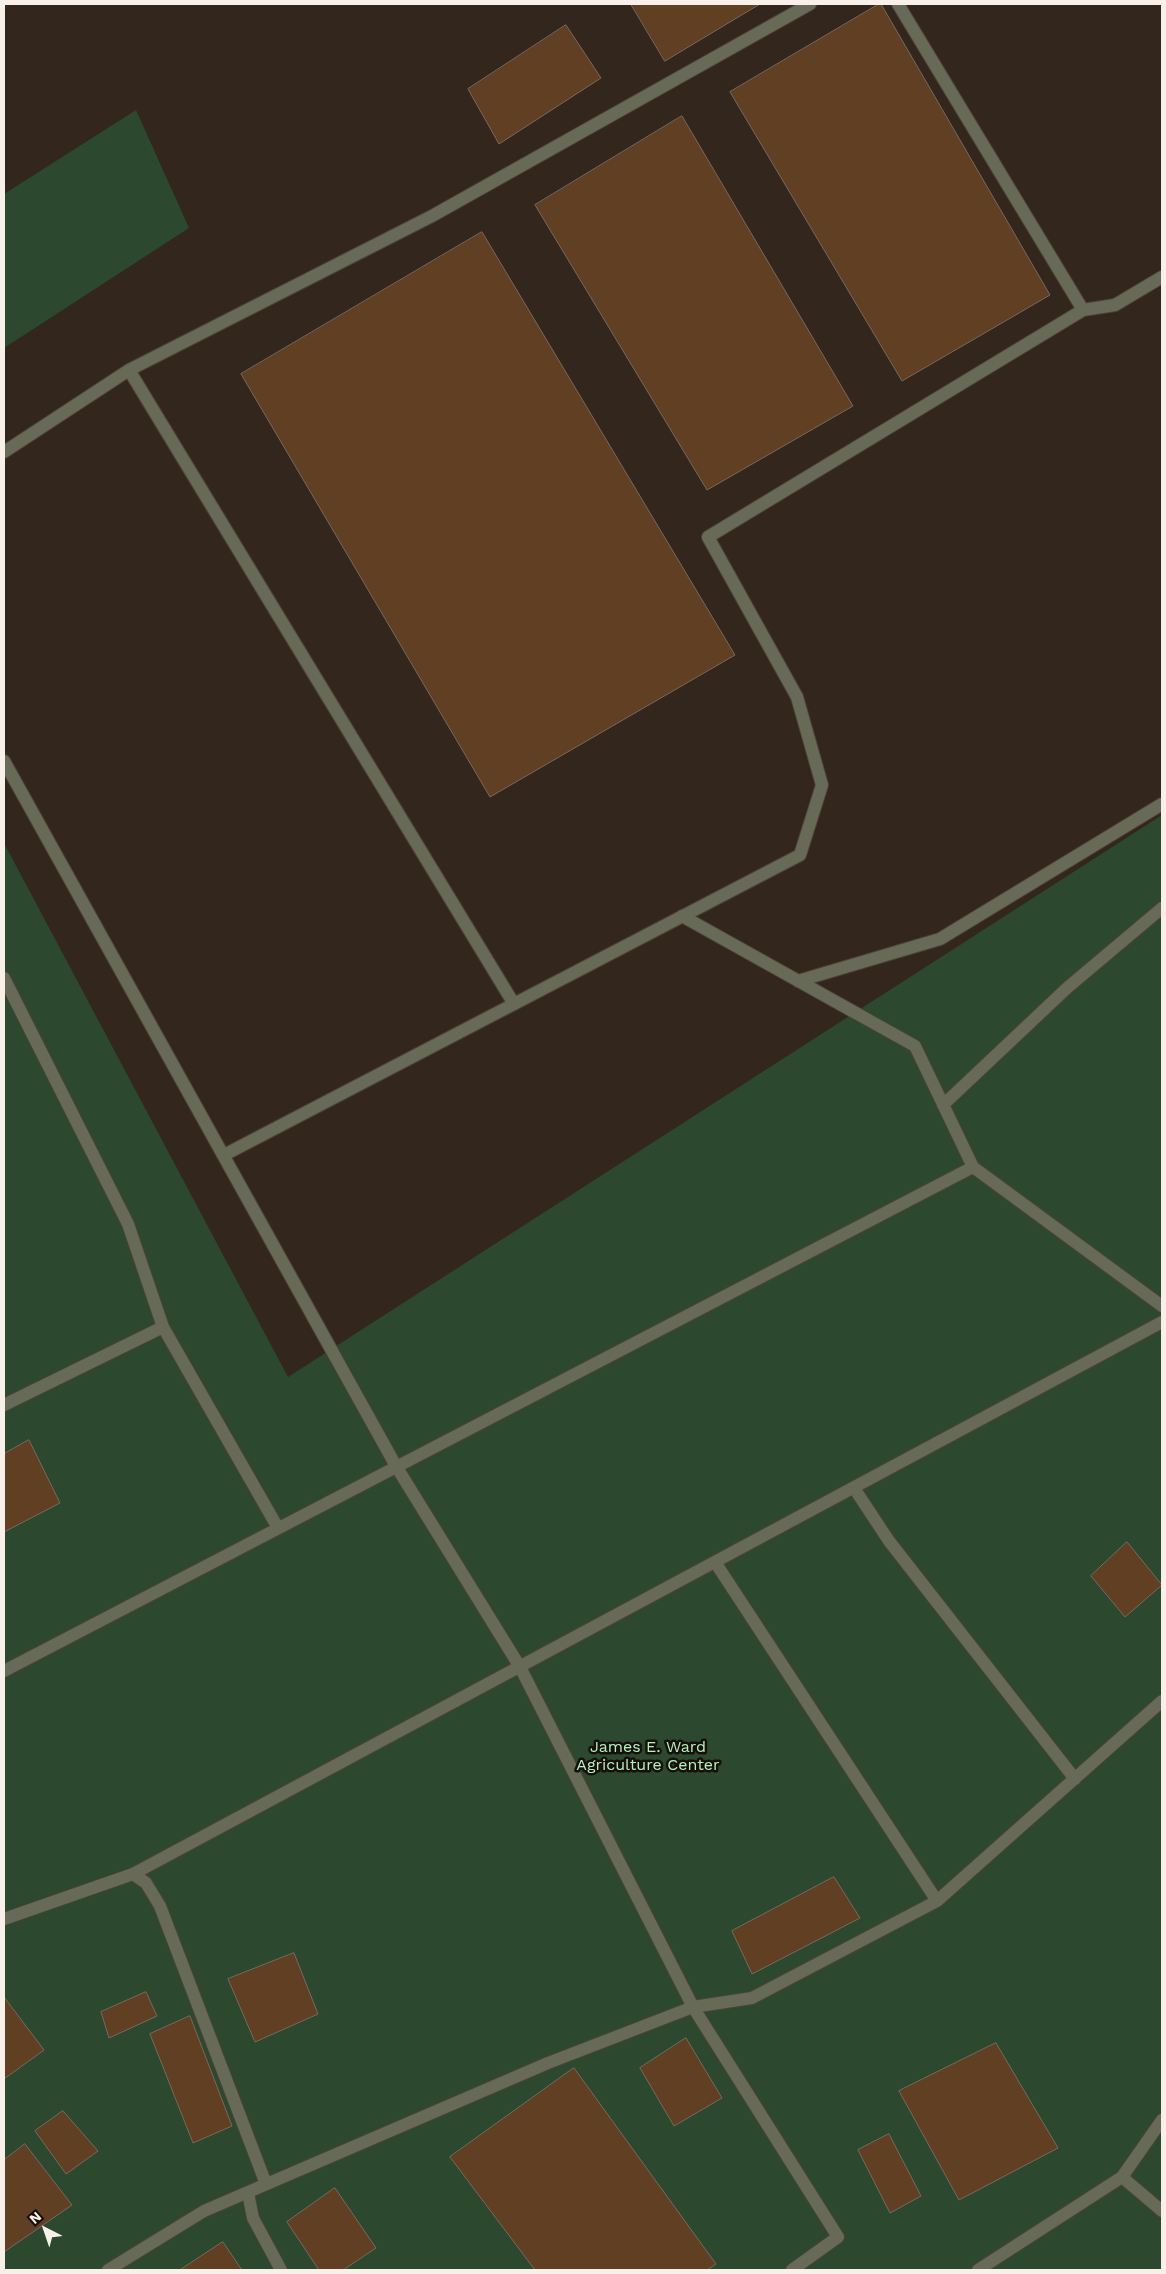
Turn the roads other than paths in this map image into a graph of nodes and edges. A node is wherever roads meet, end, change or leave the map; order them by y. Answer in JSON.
{"nodes":[{"id":1,"x":810,"y":4,"type":"edge"},
{"id":2,"x":898,"y":4,"type":"edge"},
{"id":3,"x":1162,"y":277,"type":"edge"},
{"id":4,"x":1084,"y":310,"type":"junction"},
{"id":5,"x":130,"y":370,"type":"junction"},
{"id":6,"x":4,"y":452,"type":"edge"},
{"id":7,"x":4,"y":761,"type":"edge"},
{"id":8,"x":1162,"y":804,"type":"edge"},
{"id":9,"x":1162,"y":908,"type":"edge"},
{"id":10,"x":682,"y":916,"type":"junction"},
{"id":11,"x":4,"y":978,"type":"edge"},
{"id":12,"x":798,"y":981,"type":"junction"},
{"id":13,"x":514,"y":1004,"type":"junction"},
{"id":14,"x":943,"y":1104,"type":"junction"},
{"id":15,"x":224,"y":1155,"type":"junction"},
{"id":16,"x":973,"y":1167,"type":"junction"},
{"id":17,"x":1162,"y":1306,"type":"edge"},
{"id":18,"x":1162,"y":1322,"type":"edge"},
{"id":19,"x":163,"y":1326,"type":"junction"},
{"id":20,"x":4,"y":1405,"type":"edge"},
{"id":21,"x":396,"y":1466,"type":"junction"},
{"id":22,"x":854,"y":1488,"type":"junction"},
{"id":23,"x":278,"y":1528,"type":"junction"},
{"id":24,"x":715,"y":1562,"type":"junction"},
{"id":25,"x":520,"y":1667,"type":"junction"},
{"id":26,"x":4,"y":1671,"type":"edge"},
{"id":27,"x":1162,"y":1701,"type":"edge"},
{"id":28,"x":1074,"y":1779,"type":"junction"},
{"id":29,"x":133,"y":1874,"type":"junction"},
{"id":30,"x":937,"y":1901,"type":"junction"},
{"id":31,"x":4,"y":1919,"type":"edge"},
{"id":32,"x":693,"y":2007,"type":"junction"},
{"id":33,"x":1162,"y":2120,"type":"edge"},
{"id":34,"x":1122,"y":2177,"type":"junction"},
{"id":35,"x":266,"y":2184,"type":"junction"},
{"id":36,"x":248,"y":2192,"type":"junction"},
{"id":37,"x":1162,"y":2211,"type":"edge"},
{"id":38,"x":108,"y":2270,"type":"edge"},
{"id":39,"x":281,"y":2270,"type":"edge"},
{"id":40,"x":792,"y":2270,"type":"edge"},
{"id":41,"x":978,"y":2270,"type":"edge"}],
"edges":[{"from":1,"to":5,"type":"lane"},
{"from":2,"to":4,"type":"lane"},
{"from":3,"to":4,"type":"lane"},
{"from":4,"to":10,"type":"lane"},
{"from":5,"to":6,"type":"lane"},
{"from":5,"to":13,"type":"lane"},
{"from":7,"to":15,"type":"lane"},
{"from":8,"to":12,"type":"lane"},
{"from":9,"to":14,"type":"lane"},
{"from":10,"to":12,"type":"lane"},
{"from":10,"to":13,"type":"lane"},
{"from":11,"to":19,"type":"lane"},
{"from":12,"to":14,"type":"lane"},
{"from":13,"to":15,"type":"lane"},
{"from":14,"to":16,"type":"lane"},
{"from":15,"to":21,"type":"lane"},
{"from":16,"to":17,"type":"lane"},
{"from":16,"to":21,"type":"lane"},
{"from":18,"to":22,"type":"lane"},
{"from":19,"to":20,"type":"lane"},
{"from":19,"to":23,"type":"lane"},
{"from":21,"to":23,"type":"lane"},
{"from":21,"to":25,"type":"lane"},
{"from":22,"to":24,"type":"lane"},
{"from":22,"to":28,"type":"lane"},
{"from":23,"to":26,"type":"lane"},
{"from":24,"to":25,"type":"lane"},
{"from":24,"to":30,"type":"lane"},
{"from":25,"to":29,"type":"lane"},
{"from":25,"to":32,"type":"lane"},
{"from":27,"to":28,"type":"lane"},
{"from":28,"to":30,"type":"lane"},
{"from":29,"to":31,"type":"lane"},
{"from":29,"to":35,"type":"lane"},
{"from":30,"to":32,"type":"lane"},
{"from":32,"to":35,"type":"lane"},
{"from":32,"to":40,"type":"lane"},
{"from":33,"to":34,"type":"lane"},
{"from":34,"to":37,"type":"lane"},
{"from":34,"to":41,"type":"lane"},
{"from":35,"to":36,"type":"lane"},
{"from":36,"to":38,"type":"lane"},
{"from":36,"to":39,"type":"lane"}]}
